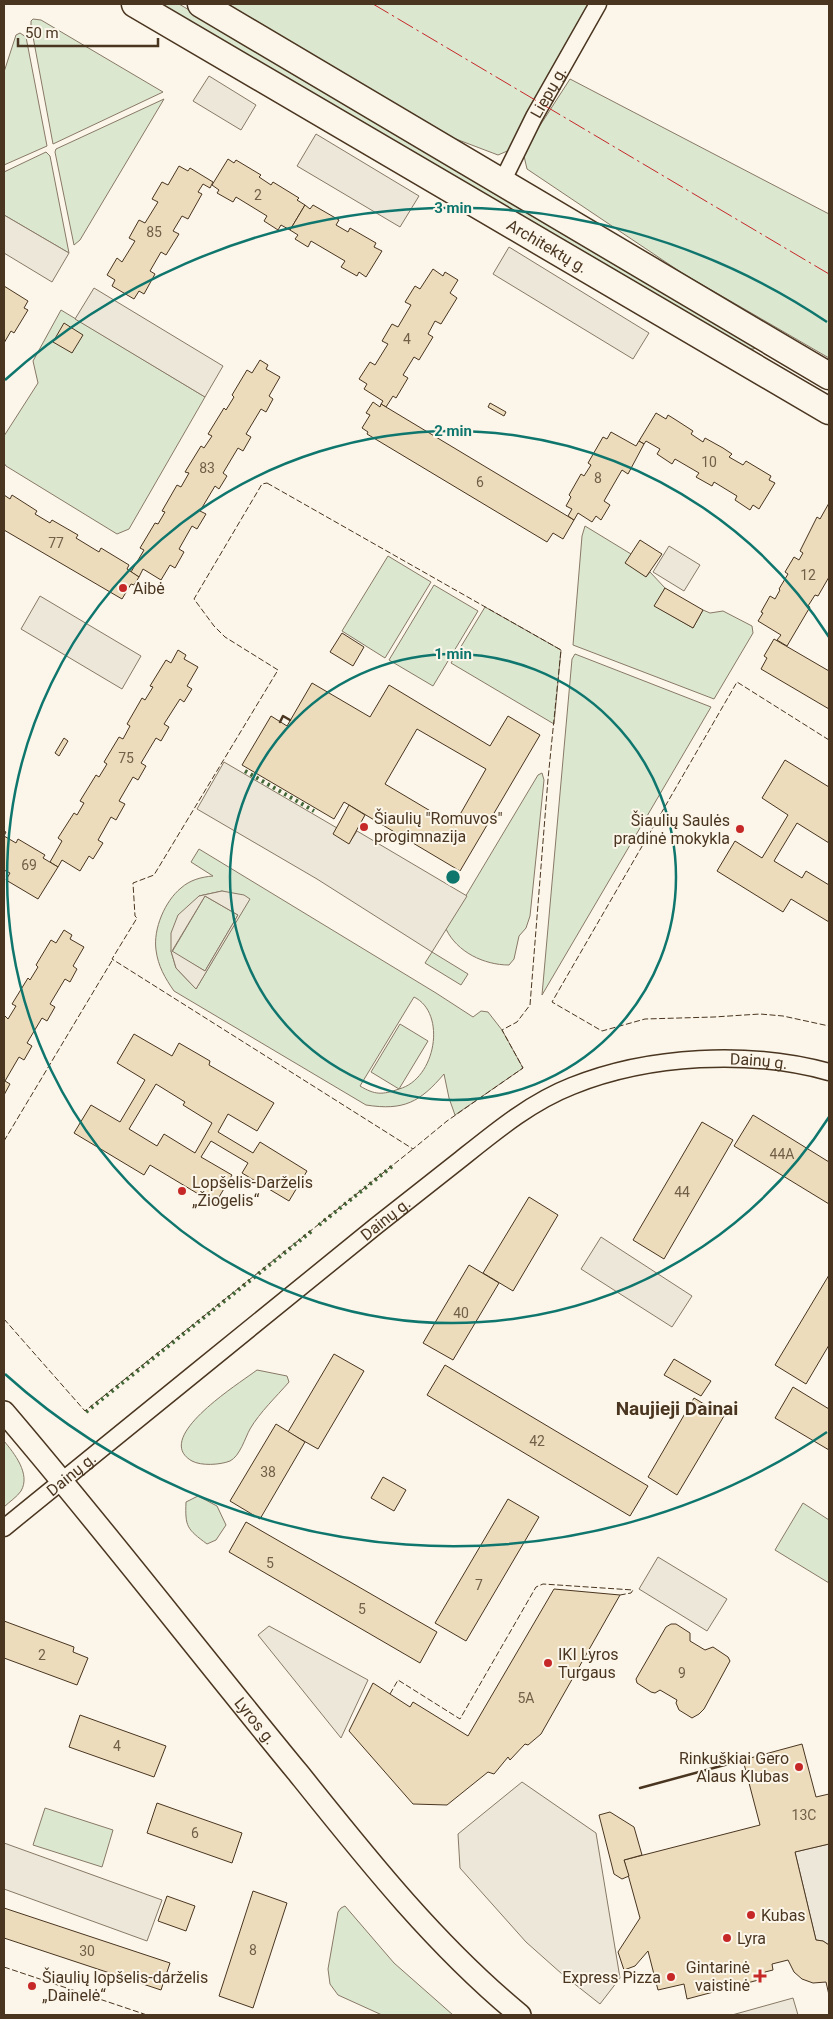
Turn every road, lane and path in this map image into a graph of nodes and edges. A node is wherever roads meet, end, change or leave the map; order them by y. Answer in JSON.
{"nodes":[{"id":1,"x":135,"y":4,"type":"edge"},
{"id":2,"x":201,"y":4,"type":"edge"},
{"id":3,"x":598,"y":4,"type":"edge"},
{"id":4,"x":502,"y":182,"type":"junction"},
{"id":5,"x":776,"y":344,"type":"junction"},
{"id":6,"x":761,"y":371,"type":"junction"},
{"id":7,"x":829,"y":376,"type":"edge"},
{"id":8,"x":829,"y":411,"type":"edge"},
{"id":9,"x":829,"y":1072,"type":"edge"},
{"id":10,"x":4,"y":1412,"type":"edge"},
{"id":11,"x":62,"y":1480,"type":"junction"},
{"id":12,"x":4,"y":1528,"type":"edge"},
{"id":13,"x":520,"y":2015,"type":"edge"}],
"edges":[{"from":1,"to":6,"type":"main road","name":"Architektų g."},
{"from":2,"to":4,"type":"main road","name":"Architektų g."},
{"from":3,"to":4,"type":"street","name":"Liepų g."},
{"from":4,"to":5,"type":"main road","name":"Architektų g."},
{"from":5,"to":6,"type":"main road"},
{"from":5,"to":7,"type":"main road","name":"Architektų g."},
{"from":6,"to":8,"type":"main road","name":"Architektų g."},
{"from":9,"to":11,"type":"street","name":"Dainų g."},
{"from":10,"to":11,"type":"street","name":"Lyros g."},
{"from":11,"to":12,"type":"street","name":"Dainų g."},
{"from":11,"to":13,"type":"street","name":"Lyros g."}]}
